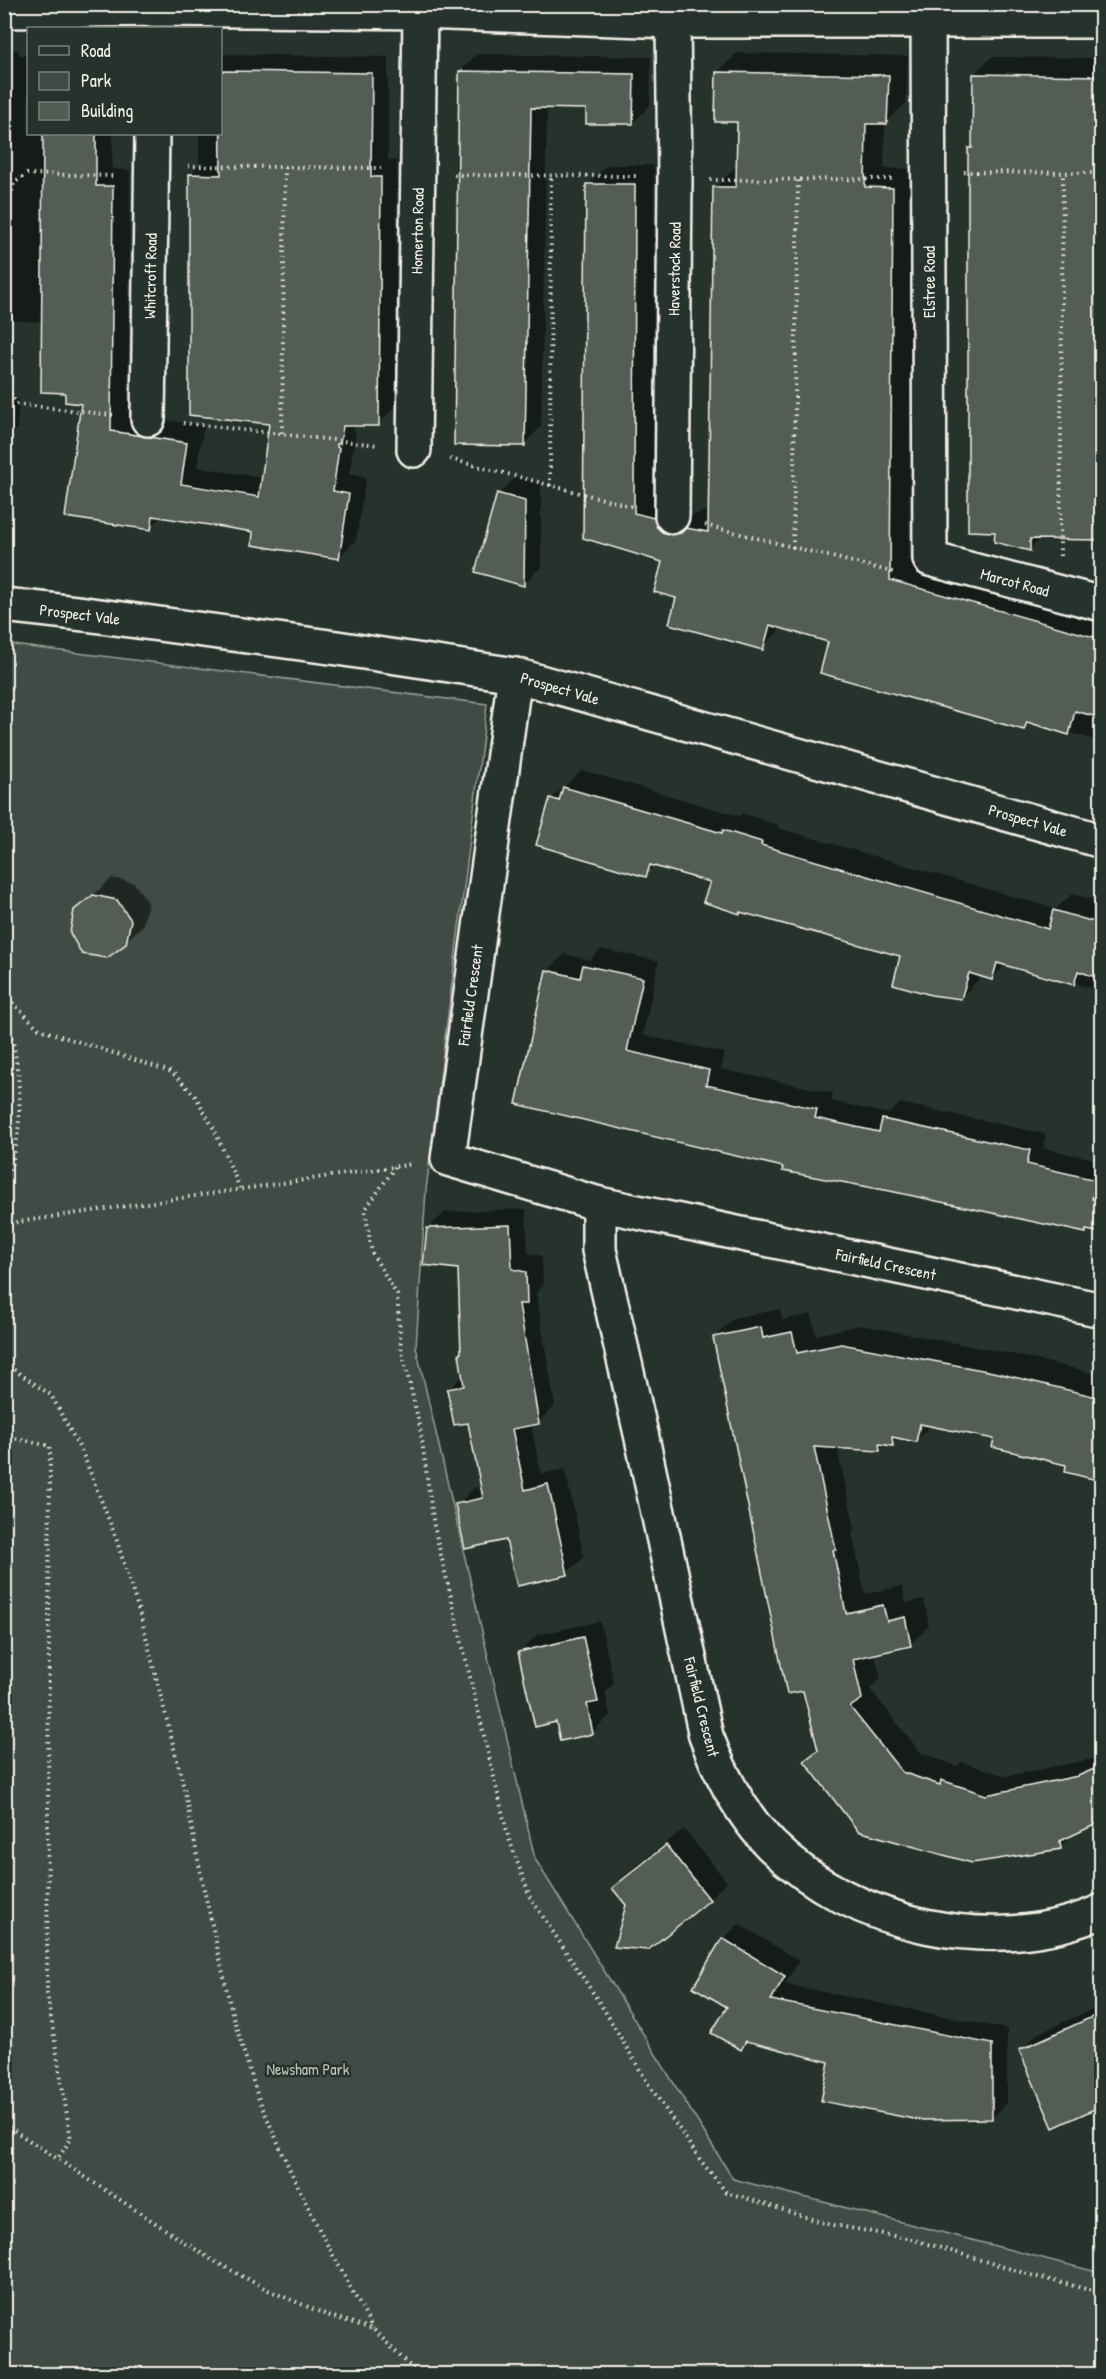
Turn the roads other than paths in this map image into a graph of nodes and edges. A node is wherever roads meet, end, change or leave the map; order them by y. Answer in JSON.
{"nodes":[{"id":1,"x":4,"y":11,"type":"edge"},
{"id":2,"x":420,"y":12,"type":"junction"},
{"id":3,"x":158,"y":13,"type":"edge"},
{"id":4,"x":928,"y":13,"type":"edge"},
{"id":5,"x":673,"y":21,"type":"junction"},
{"id":6,"x":1101,"y":21,"type":"edge"},
{"id":7,"x":152,"y":135,"type":"edge"},
{"id":8,"x":148,"y":419,"type":"road end"},
{"id":9,"x":414,"y":450,"type":"road end"},
{"id":10,"x":672,"y":516,"type":"road end"},
{"id":11,"x":930,"y":559,"type":"joint"},
{"id":12,"x":1101,"y":604,"type":"edge"},
{"id":13,"x":4,"y":605,"type":"edge"},
{"id":14,"x":515,"y":675,"type":"junction"},
{"id":15,"x":1101,"y":841,"type":"edge"},
{"id":16,"x":599,"y":1204,"type":"junction"},
{"id":17,"x":1101,"y":1310,"type":"edge"},
{"id":18,"x":1101,"y":1911,"type":"edge"}],
"edges":[{"from":1,"to":3,"type":"street"},
{"from":2,"to":3,"type":"street"},
{"from":2,"to":5,"type":"street"},
{"from":2,"to":9,"type":"street","name":"Homerton Road"},
{"from":4,"to":5,"type":"street"},
{"from":4,"to":6,"type":"street"},
{"from":4,"to":11,"type":"street","name":"Elstree Road"},
{"from":5,"to":10,"type":"street","name":"Haverstock Road"},
{"from":7,"to":8,"type":"street","name":"Whitcroft Road"},
{"from":11,"to":12,"type":"street","name":"Marcot Road"},
{"from":13,"to":14,"type":"street","name":"Prospect Vale"},
{"from":14,"to":15,"type":"street","name":"Prospect Vale"},
{"from":14,"to":16,"type":"street","name":"Fairfield Crescent"},
{"from":16,"to":17,"type":"street","name":"Fairfield Crescent"},
{"from":16,"to":18,"type":"street","name":"Fairfield Crescent"}]}
